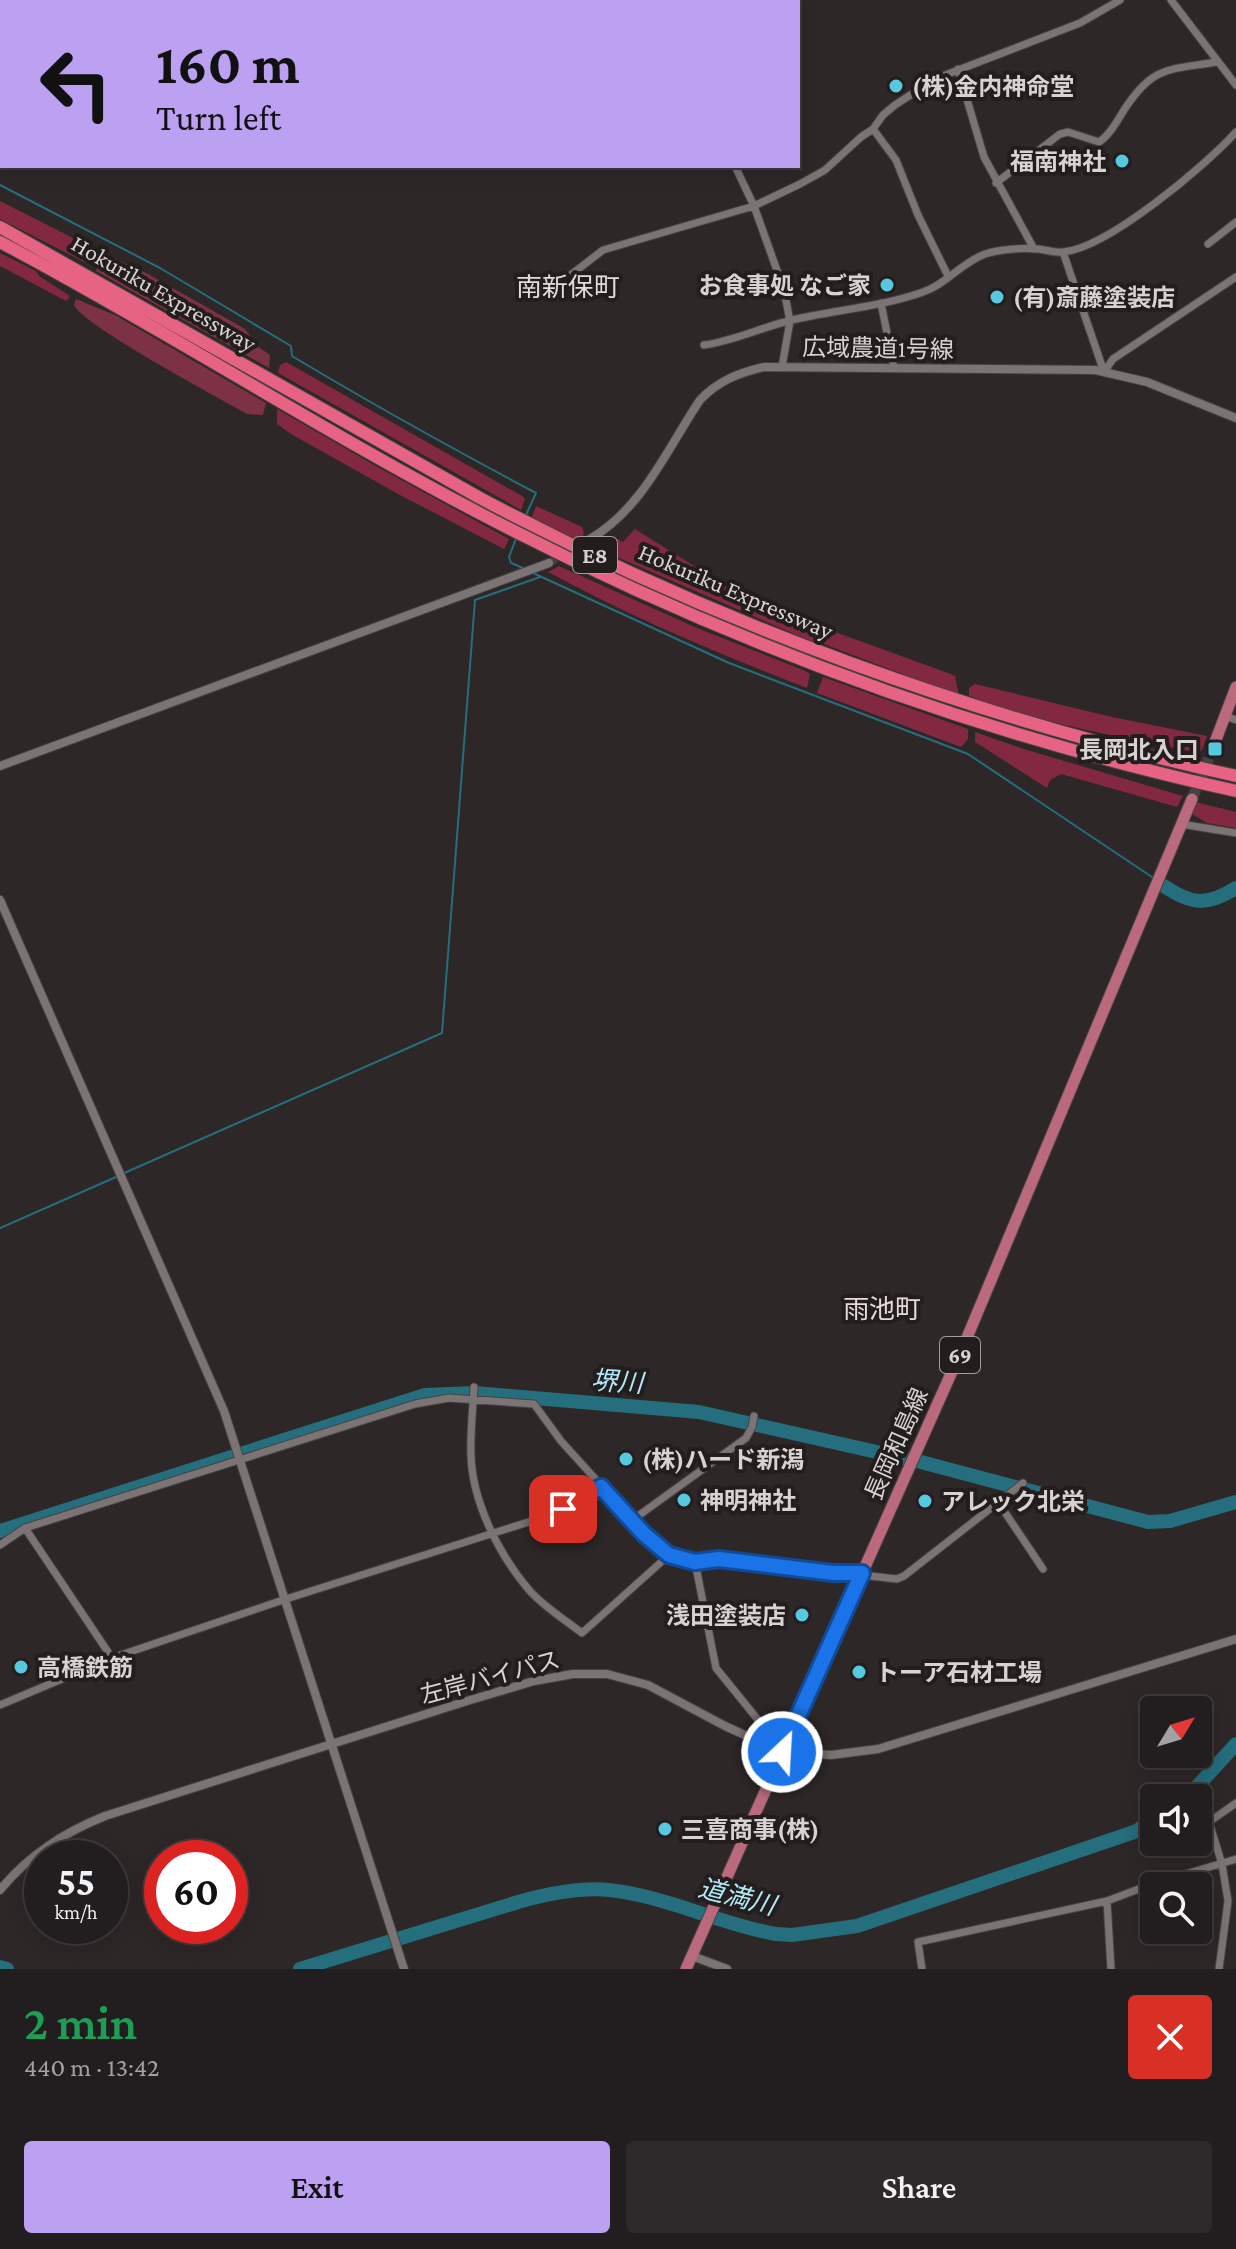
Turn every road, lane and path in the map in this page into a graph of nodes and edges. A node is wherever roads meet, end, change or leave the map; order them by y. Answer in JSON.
{"nodes":[{"id":1,"x":1120,"y":0,"type":"edge"},
{"id":2,"x":1171,"y":0,"type":"edge"},
{"id":3,"x":1216,"y":62,"type":"junction"},
{"id":4,"x":958,"y":69,"type":"junction"},
{"id":5,"x":1236,"y":85,"type":"edge"},
{"id":6,"x":873,"y":129,"type":"junction"},
{"id":7,"x":1236,"y":132,"type":"edge"},
{"id":8,"x":736,"y":168,"type":"edge"},
{"id":9,"x":996,"y":183,"type":"junction"},
{"id":10,"x":754,"y":206,"type":"junction"},
{"id":11,"x":1236,"y":222,"type":"edge"},
{"id":12,"x":0,"y":227,"type":"edge"},
{"id":13,"x":0,"y":242,"type":"edge"},
{"id":14,"x":1208,"y":244,"type":"dead end"},
{"id":15,"x":1034,"y":249,"type":"junction"},
{"id":16,"x":1063,"y":252,"type":"junction"},
{"id":17,"x":948,"y":276,"type":"junction"},
{"id":18,"x":568,"y":277,"type":"dead end"},
{"id":19,"x":1236,"y":277,"type":"edge"},
{"id":20,"x":881,"y":303,"type":"junction"},
{"id":21,"x":790,"y":321,"type":"junction"},
{"id":22,"x":704,"y":345,"type":"dead end"},
{"id":23,"x":782,"y":367,"type":"junction"},
{"id":24,"x":894,"y":368,"type":"junction"},
{"id":25,"x":1104,"y":372,"type":"junction"},
{"id":26,"x":1236,"y":418,"type":"edge"},
{"id":27,"x":590,"y":539,"type":"tunnel mouth"},
{"id":28,"x":549,"y":563,"type":"tunnel mouth"},
{"id":29,"x":1236,"y":687,"type":"edge"},
{"id":30,"x":1230,"y":718,"type":"edge"},
{"id":31,"x":1212,"y":750,"type":"tunnel mouth"},
{"id":32,"x":0,"y":766,"type":"edge"},
{"id":33,"x":1236,"y":776,"type":"edge"},
{"id":34,"x":1236,"y":791,"type":"edge"},
{"id":35,"x":1192,"y":799,"type":"tunnel mouth"},
{"id":36,"x":1181,"y":824,"type":"junction"},
{"id":37,"x":1236,"y":833,"type":"edge"},
{"id":38,"x":0,"y":900,"type":"edge"},
{"id":39,"x":474,"y":1387,"type":"dead end"},
{"id":40,"x":473,"y":1400,"type":"junction"},
{"id":41,"x":754,"y":1416,"type":"dead end"},
{"id":42,"x":240,"y":1460,"type":"junction"},
{"id":43,"x":1023,"y":1483,"type":"dead end"},
{"id":44,"x":601,"y":1487,"type":"junction"},
{"id":45,"x":998,"y":1502,"type":"junction"},
{"id":46,"x":631,"y":1521,"type":"junction"},
{"id":47,"x":25,"y":1528,"type":"junction"},
{"id":48,"x":493,"y":1535,"type":"junction"},
{"id":49,"x":0,"y":1545,"type":"edge"},
{"id":50,"x":669,"y":1555,"type":"junction"},
{"id":51,"x":695,"y":1562,"type":"junction"},
{"id":52,"x":1043,"y":1569,"type":"dead end"},
{"id":53,"x":862,"y":1573,"type":"junction"},
{"id":54,"x":286,"y":1599,"type":"junction"},
{"id":55,"x":1236,"y":1639,"type":"edge"},
{"id":56,"x":112,"y":1658,"type":"junction"},
{"id":57,"x":0,"y":1705,"type":"edge"},
{"id":58,"x":763,"y":1726,"type":"dead end"},
{"id":59,"x":332,"y":1744,"type":"junction"},
{"id":60,"x":782,"y":1752,"type":"junction"},
{"id":61,"x":1236,"y":1803,"type":"edge"},
{"id":62,"x":1236,"y":1859,"type":"edge"},
{"id":63,"x":1222,"y":1864,"type":"junction"},
{"id":64,"x":0,"y":1890,"type":"edge"},
{"id":65,"x":1107,"y":1901,"type":"junction"},
{"id":66,"x":692,"y":1956,"type":"junction"},
{"id":67,"x":404,"y":1969,"type":"edge"},
{"id":68,"x":686,"y":1969,"type":"edge"},
{"id":69,"x":727,"y":1969,"type":"edge"},
{"id":70,"x":922,"y":1969,"type":"edge"},
{"id":71,"x":1111,"y":1969,"type":"edge"},
{"id":72,"x":1219,"y":1969,"type":"edge"}],
"edges":[{"from":1,"to":4,"type":"street"},
{"from":2,"to":3,"type":"street"},
{"from":3,"to":5,"type":"street"},
{"from":3,"to":9,"type":"street"},
{"from":4,"to":6,"type":"street"},
{"from":4,"to":9,"type":"street"},
{"from":6,"to":10,"type":"street"},
{"from":6,"to":17,"type":"street"},
{"from":7,"to":16,"type":"street"},
{"from":8,"to":10,"type":"street"},
{"from":9,"to":15,"type":"street"},
{"from":10,"to":18,"type":"street"},
{"from":10,"to":21,"type":"street"},
{"from":11,"to":14,"type":"street"},
{"from":12,"to":33,"type":"highway","name":"Hokuriku Expressway","number":"E8"},
{"from":13,"to":34,"type":"highway","name":"Hokuriku Expressway","number":"E8"},
{"from":15,"to":16,"type":"street"},
{"from":15,"to":17,"type":"street"},
{"from":16,"to":25,"type":"street"},
{"from":17,"to":20,"type":"street"},
{"from":19,"to":25,"type":"street"},
{"from":20,"to":21,"type":"street"},
{"from":20,"to":24,"type":"street"},
{"from":21,"to":22,"type":"street"},
{"from":21,"to":23,"type":"street"},
{"from":23,"to":24,"type":"street","name":"広域農道1号線"},
{"from":23,"to":27,"type":"street","name":"広域農道1号線"},
{"from":24,"to":25,"type":"street","name":"広域農道1号線"},
{"from":25,"to":26,"type":"street","name":"広域農道1号線"},
{"from":28,"to":32,"type":"street"},
{"from":29,"to":30,"type":"main road"},
{"from":30,"to":31,"type":"main road"},
{"from":35,"to":36,"type":"main road","name":"長岡和島線","number":"69"},
{"from":36,"to":37,"type":"street"},
{"from":36,"to":53,"type":"main road","name":"長岡和島線","number":"69"},
{"from":38,"to":42,"type":"street"},
{"from":39,"to":40,"type":"street"},
{"from":40,"to":42,"type":"street"},
{"from":40,"to":44,"type":"street"},
{"from":40,"to":48,"type":"street"},
{"from":41,"to":46,"type":"street"},
{"from":42,"to":47,"type":"street"},
{"from":42,"to":54,"type":"street"},
{"from":43,"to":45,"type":"street"},
{"from":44,"to":46,"type":"street"},
{"from":44,"to":48,"type":"street"},
{"from":45,"to":52,"type":"street"},
{"from":45,"to":53,"type":"street"},
{"from":46,"to":50,"type":"street"},
{"from":47,"to":49,"type":"street"},
{"from":47,"to":56,"type":"street"},
{"from":48,"to":50,"type":"street"},
{"from":48,"to":54,"type":"street"},
{"from":50,"to":51,"type":"street"},
{"from":51,"to":53,"type":"street"},
{"from":51,"to":58,"type":"street"},
{"from":53,"to":60,"type":"main road","name":"長岡和島線","number":"69"},
{"from":54,"to":56,"type":"street"},
{"from":54,"to":59,"type":"street"},
{"from":55,"to":60,"type":"street","name":"左岸バイパス"},
{"from":56,"to":57,"type":"street"},
{"from":59,"to":60,"type":"street","name":"左岸バイパス"},
{"from":59,"to":64,"type":"street","name":"左岸バイパス"},
{"from":59,"to":67,"type":"street"},
{"from":60,"to":66,"type":"main road","name":"長岡和島線","number":"69"},
{"from":61,"to":63,"type":"street"},
{"from":62,"to":63,"type":"street"},
{"from":63,"to":65,"type":"street"},
{"from":63,"to":72,"type":"street"},
{"from":65,"to":70,"type":"street"},
{"from":65,"to":71,"type":"street"},
{"from":66,"to":68,"type":"main road","name":"長岡和島線","number":"69"},
{"from":66,"to":69,"type":"street"}]}
